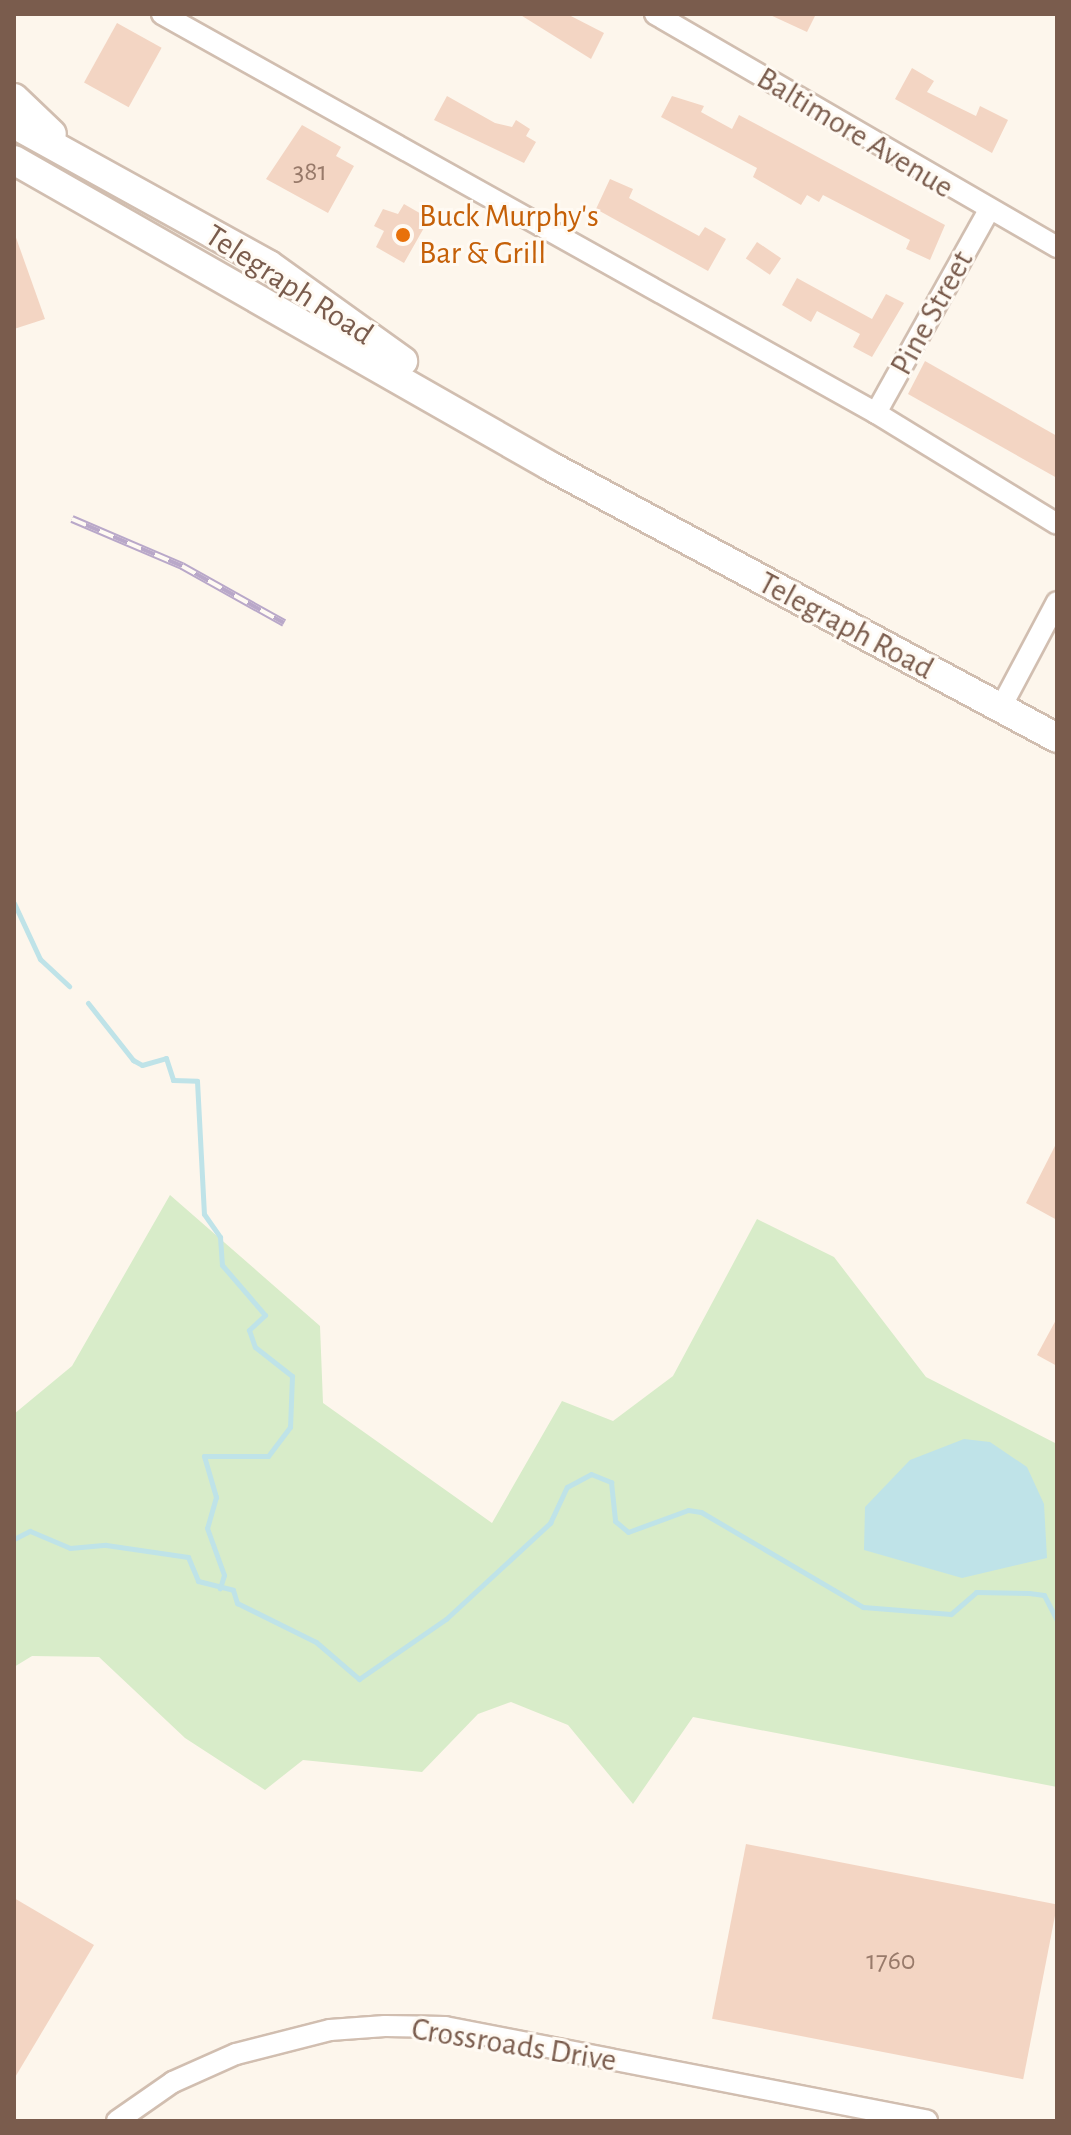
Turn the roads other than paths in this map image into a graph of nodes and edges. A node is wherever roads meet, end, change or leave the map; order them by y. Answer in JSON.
{"nodes":[{"id":1,"x":162,"y":14,"type":"edge"},
{"id":2,"x":655,"y":14,"type":"edge"},
{"id":3,"x":14,"y":98,"type":"edge"},
{"id":4,"x":14,"y":124,"type":"edge"},
{"id":5,"x":14,"y":160,"type":"edge"},
{"id":6,"x":82,"y":162,"type":"junction"},
{"id":7,"x":988,"y":212,"type":"junction"},
{"id":8,"x":1057,"y":247,"type":"edge"},
{"id":9,"x":876,"y":413,"type":"junction"},
{"id":10,"x":550,"y":466,"type":"junction"},
{"id":11,"x":1057,"y":524,"type":"edge"},
{"id":12,"x":1057,"y":602,"type":"edge"},
{"id":13,"x":1000,"y":709,"type":"junction"},
{"id":14,"x":1057,"y":738,"type":"edge"},
{"id":15,"x":117,"y":2121,"type":"edge"},
{"id":16,"x":927,"y":2121,"type":"edge"}],
"edges":[{"from":1,"to":9,"type":"street"},
{"from":2,"to":7,"type":"street","name":"Baltimore Avenue"},
{"from":3,"to":6,"type":"main road"},
{"from":4,"to":6,"type":"main road","name":"Telegraph Road"},
{"from":5,"to":10,"type":"main road","name":"Telegraph Road"},
{"from":6,"to":10,"type":"main road","name":"Telegraph Road"},
{"from":7,"to":8,"type":"street","name":"Baltimore Avenue"},
{"from":7,"to":9,"type":"street","name":"Pine Street"},
{"from":9,"to":11,"type":"street"},
{"from":10,"to":13,"type":"main road","name":"Telegraph Road"},
{"from":12,"to":13,"type":"street"},
{"from":13,"to":14,"type":"main road","name":"Telegraph Road"},
{"from":15,"to":16,"type":"street","name":"Crossroads Drive"}]}
